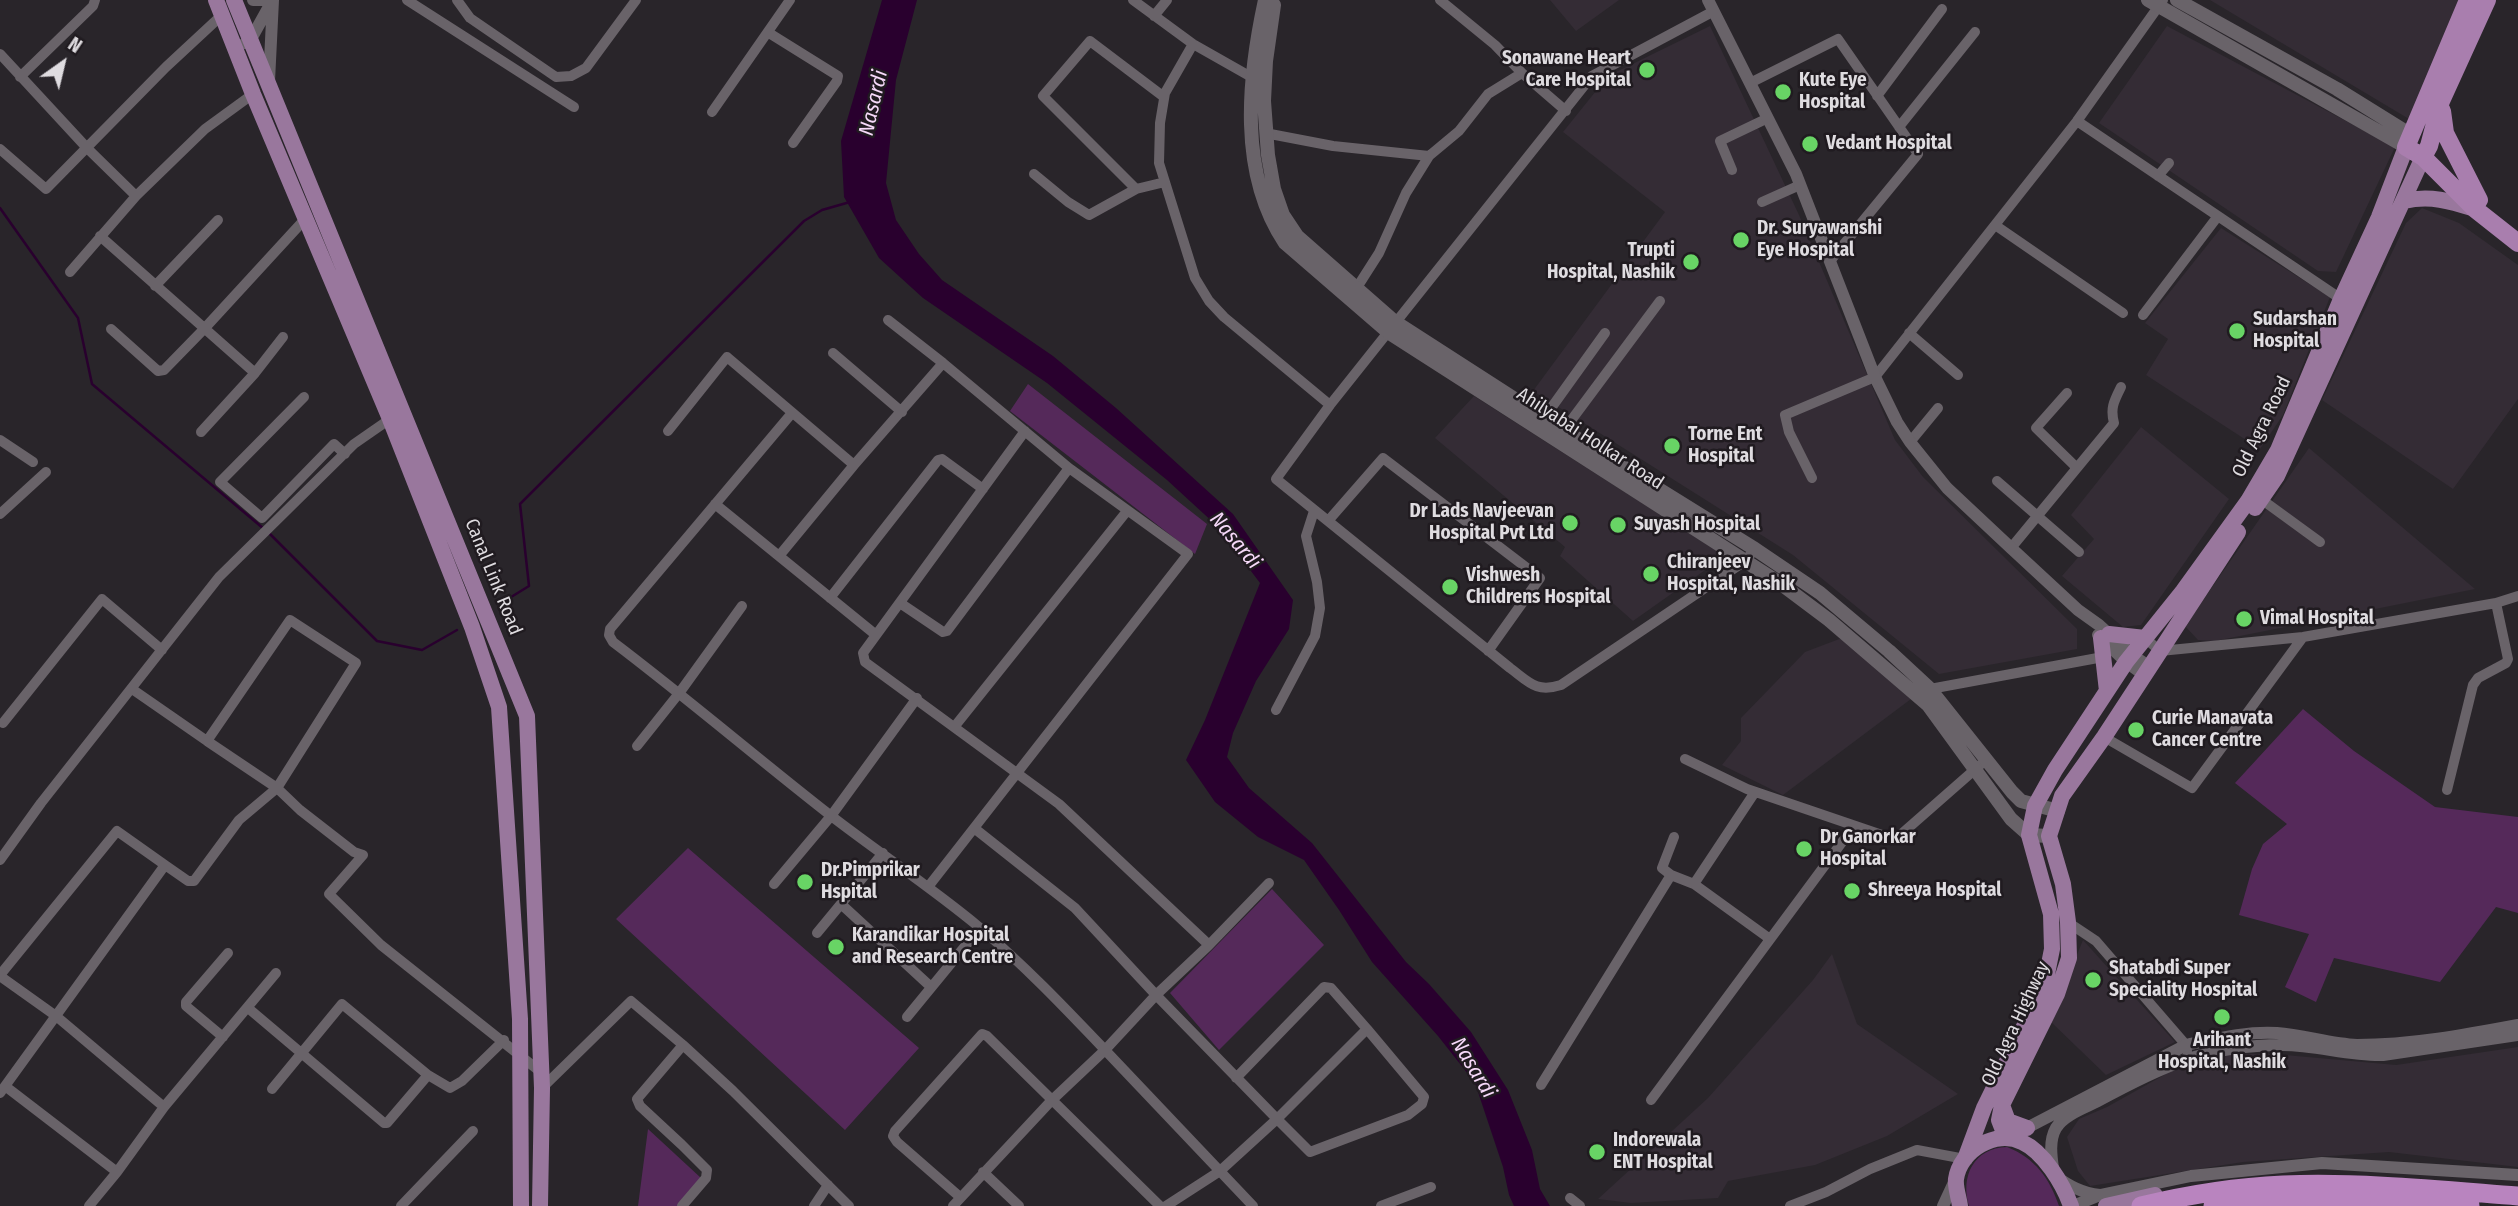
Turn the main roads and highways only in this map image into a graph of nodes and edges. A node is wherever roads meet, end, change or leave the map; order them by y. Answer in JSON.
{"nodes":[{"id":1,"x":234,"y":0,"type":"edge"},
{"id":2,"x":1265,"y":0,"type":"edge"},
{"id":3,"x":1275,"y":0,"type":"edge"},
{"id":4,"x":2177,"y":0,"type":"edge"},
{"id":5,"x":2468,"y":0,"type":"edge"},
{"id":6,"x":2487,"y":0,"type":"edge"},
{"id":7,"x":2157,"y":2,"type":"edge"},
{"id":8,"x":219,"y":8,"type":"edge"},
{"id":9,"x":2441,"y":101,"type":"junction"},
{"id":10,"x":2409,"y":141,"type":"junction"},
{"id":11,"x":2426,"y":152,"type":"junction"},
{"id":12,"x":2404,"y":201,"type":"junction"},
{"id":13,"x":2477,"y":204,"type":"junction"},
{"id":14,"x":2518,"y":230,"type":"edge"},
{"id":15,"x":2518,"y":243,"type":"edge"},
{"id":16,"x":1392,"y":327,"type":"junction"},
{"id":17,"x":2145,"y":638,"type":"junction"},
{"id":18,"x":513,"y":682,"type":"junction"},
{"id":19,"x":492,"y":686,"type":"junction"},
{"id":20,"x":2107,"y":691,"type":"junction"},
{"id":21,"x":1980,"y":764,"type":"junction"},
{"id":22,"x":2060,"y":803,"type":"junction"},
{"id":23,"x":2035,"y":806,"type":"junction"},
{"id":24,"x":2029,"y":835,"type":"junction"},
{"id":25,"x":2049,"y":836,"type":"junction"},
{"id":26,"x":2002,"y":1105,"type":"junction"},
{"id":27,"x":2026,"y":1128,"type":"road end"},
{"id":28,"x":2006,"y":1138,"type":"junction"},
{"id":29,"x":1965,"y":1158,"type":"junction"},
{"id":30,"x":2518,"y":1190,"type":"edge"},
{"id":31,"x":2518,"y":1196,"type":"edge"},
{"id":32,"x":2103,"y":1200,"type":"edge"},
{"id":33,"x":521,"y":1206,"type":"edge"},
{"id":34,"x":540,"y":1206,"type":"edge"},
{"id":35,"x":1960,"y":1206,"type":"edge"},
{"id":36,"x":2072,"y":1206,"type":"edge"},
{"id":37,"x":2141,"y":1206,"type":"edge"},
{"id":38,"x":2213,"y":1206,"type":"edge"},
{"id":39,"x":2470,"y":1206,"type":"edge"}],
"edges":[{"from":1,"to":18,"type":"main road","name":"Canal Link Road"},
{"from":2,"to":16,"type":"main road","name":"Ahilyabai Holkar Road"},
{"from":3,"to":16,"type":"main road","name":"Ahilyabai Holkar Road"},
{"from":4,"to":10,"type":"main road"},
{"from":5,"to":10,"type":"highway","name":"Old Agra Road"},
{"from":6,"to":9,"type":"highway","name":"Old Agra Road"},
{"from":7,"to":10,"type":"main road"},
{"from":8,"to":19,"type":"main road","name":"Canal Link Road"},
{"from":9,"to":11,"type":"highway","name":"Old Agra Road"},
{"from":9,"to":13,"type":"highway"},
{"from":10,"to":11,"type":"highway"},
{"from":10,"to":17,"type":"main road","name":"Old Agra Road"},
{"from":11,"to":12,"type":"main road","name":"Old Agra Road"},
{"from":11,"to":13,"type":"highway"},
{"from":12,"to":13,"type":"main road"},
{"from":12,"to":22,"type":"main road","name":"Old Agra Road"},
{"from":13,"to":14,"type":"highway"},
{"from":13,"to":15,"type":"highway"},
{"from":16,"to":21,"type":"main road","name":"Ahilyabai Holkar Road"},
{"from":16,"to":21,"type":"main road","name":"Ahilyabai Holkar Road"},
{"from":17,"to":20,"type":"main road","name":"Old Agra Road"},
{"from":17,"to":20,"type":"main road"},
{"from":18,"to":19,"type":"main road"},
{"from":18,"to":34,"type":"main road","name":"Canal Link Road"},
{"from":19,"to":33,"type":"main road","name":"Canal Link Road"},
{"from":20,"to":23,"type":"main road","name":"Old Agra Road"},
{"from":21,"to":23,"type":"main road","name":"Ahilyabai Holkar Road"},
{"from":21,"to":24,"type":"main road","name":"Ahilyabai Holkar Road"},
{"from":22,"to":23,"type":"main road","name":"Ahilyabai Holkar Road"},
{"from":22,"to":25,"type":"main road"},
{"from":23,"to":24,"type":"main road","name":"Old Agra Road"},
{"from":24,"to":25,"type":"main road"},
{"from":24,"to":29,"type":"main road","name":"Old Agra Highway"},
{"from":25,"to":26,"type":"main road","name":"Old Agra Highway"},
{"from":26,"to":27,"type":"main road"},
{"from":26,"to":28,"type":"main road"},
{"from":28,"to":29,"type":"main road"},
{"from":28,"to":36,"type":"main road"},
{"from":29,"to":35,"type":"main road","name":"Old Agra Highway"},
{"from":30,"to":32,"type":"main road"},
{"from":31,"to":37,"type":"highway"},
{"from":38,"to":39,"type":"highway"}]}
